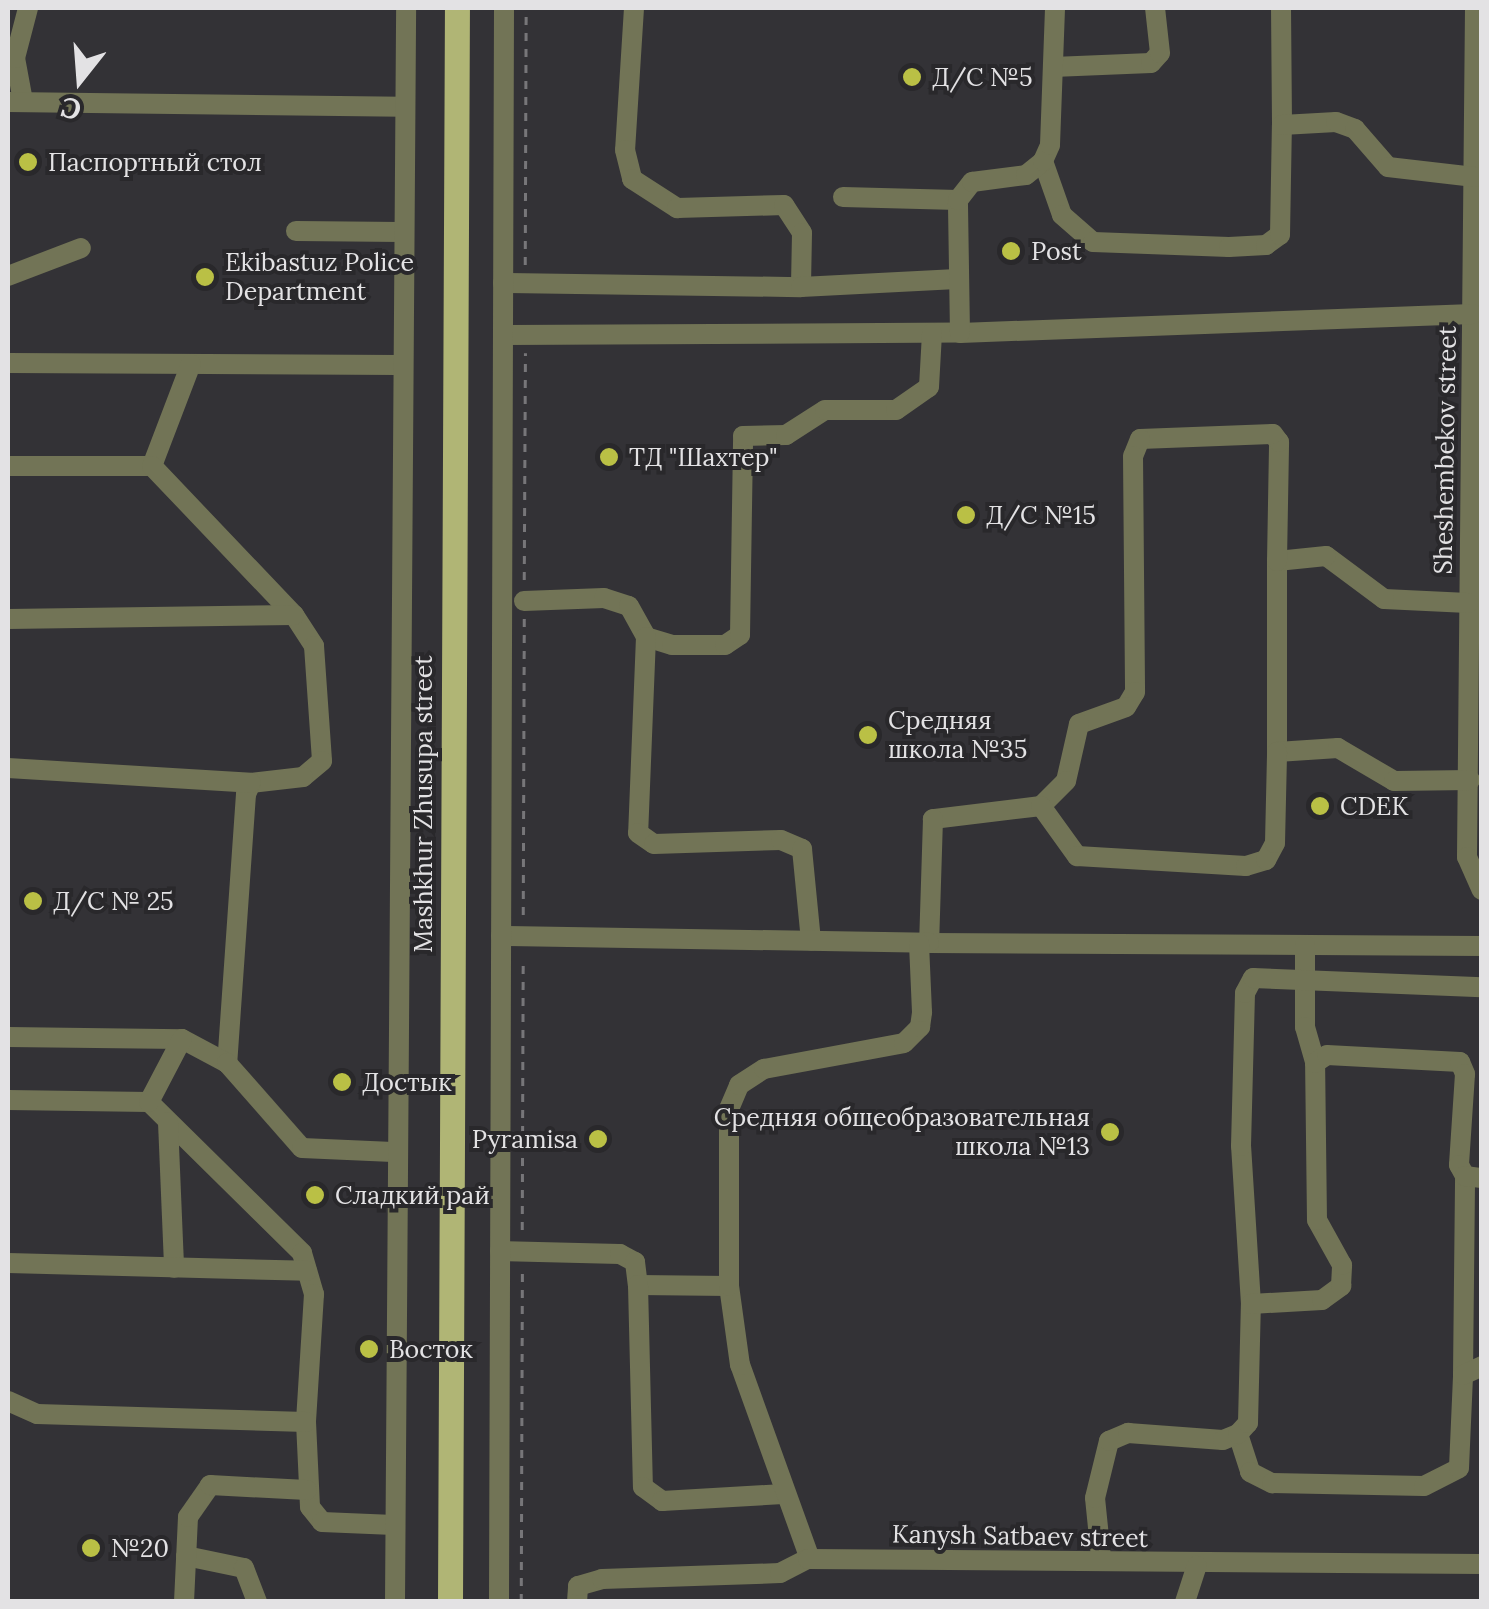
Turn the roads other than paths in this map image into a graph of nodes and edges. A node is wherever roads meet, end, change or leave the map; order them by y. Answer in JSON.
{"nodes":[{"id":1,"x":28,"y":8,"type":"edge"},
{"id":2,"x":406,"y":8,"type":"edge"},
{"id":3,"x":456,"y":8,"type":"edge"},
{"id":4,"x":504,"y":8,"type":"edge"},
{"id":5,"x":634,"y":8,"type":"edge"},
{"id":6,"x":1056,"y":8,"type":"edge"},
{"id":7,"x":1155,"y":8,"type":"edge"},
{"id":8,"x":1281,"y":8,"type":"edge"},
{"id":9,"x":1476,"y":8,"type":"edge"},
{"id":10,"x":1053,"y":67,"type":"junction"},
{"id":11,"x":15,"y":101,"type":"edge"},
{"id":12,"x":402,"y":107,"type":"junction"},
{"id":13,"x":1282,"y":125,"type":"junction"},
{"id":14,"x":1044,"y":161,"type":"junction"},
{"id":15,"x":1474,"y":177,"type":"junction"},
{"id":16,"x":843,"y":198,"type":"dead end"},
{"id":17,"x":958,"y":200,"type":"junction"},
{"id":18,"x":296,"y":231,"type":"dead end"},
{"id":19,"x":401,"y":232,"type":"junction"},
{"id":20,"x":81,"y":248,"type":"dead end"},
{"id":21,"x":8,"y":276,"type":"edge"},
{"id":22,"x":957,"y":279,"type":"junction"},
{"id":23,"x":514,"y":283,"type":"junction"},
{"id":24,"x":801,"y":288,"type":"junction"},
{"id":25,"x":1473,"y":314,"type":"junction"},
{"id":26,"x":932,"y":333,"type":"junction"},
{"id":27,"x":960,"y":333,"type":"junction"},
{"id":28,"x":503,"y":335,"type":"junction"},
{"id":29,"x":8,"y":363,"type":"edge"},
{"id":30,"x":191,"y":364,"type":"junction"},
{"id":31,"x":400,"y":365,"type":"junction"},
{"id":32,"x":8,"y":466,"type":"edge"},
{"id":33,"x":152,"y":466,"type":"junction"},
{"id":34,"x":1277,"y":561,"type":"junction"},
{"id":35,"x":524,"y":600,"type":"road end"},
{"id":36,"x":1468,"y":602,"type":"junction"},
{"id":37,"x":294,"y":615,"type":"junction"},
{"id":38,"x":8,"y":619,"type":"edge"},
{"id":39,"x":646,"y":637,"type":"junction"},
{"id":40,"x":1277,"y":752,"type":"junction"},
{"id":41,"x":8,"y":768,"type":"edge"},
{"id":42,"x":1470,"y":780,"type":"junction"},
{"id":43,"x":252,"y":783,"type":"junction"},
{"id":44,"x":1041,"y":806,"type":"junction"},
{"id":45,"x":1482,"y":890,"type":"edge"},
{"id":46,"x":501,"y":936,"type":"junction"},
{"id":47,"x":811,"y":941,"type":"junction"},
{"id":48,"x":924,"y":943,"type":"junction"},
{"id":49,"x":1304,"y":945,"type":"junction"},
{"id":50,"x":1482,"y":946,"type":"edge"},
{"id":51,"x":1304,"y":979,"type":"junction"},
{"id":52,"x":1482,"y":988,"type":"edge"},
{"id":53,"x":8,"y":1037,"type":"edge"},
{"id":54,"x":182,"y":1039,"type":"junction"},
{"id":55,"x":1315,"y":1062,"type":"junction"},
{"id":56,"x":226,"y":1063,"type":"junction"},
{"id":57,"x":8,"y":1100,"type":"edge"},
{"id":58,"x":149,"y":1102,"type":"junction"},
{"id":59,"x":168,"y":1122,"type":"junction"},
{"id":60,"x":394,"y":1152,"type":"junction"},
{"id":61,"x":1473,"y":1177,"type":"edge"},
{"id":62,"x":500,"y":1251,"type":"junction"},
{"id":63,"x":8,"y":1263,"type":"edge"},
{"id":64,"x":174,"y":1268,"type":"junction"},
{"id":65,"x":307,"y":1272,"type":"junction"},
{"id":66,"x":638,"y":1285,"type":"junction"},
{"id":67,"x":730,"y":1286,"type":"junction"},
{"id":68,"x":1251,"y":1304,"type":"junction"},
{"id":69,"x":1472,"y":1370,"type":"edge"},
{"id":70,"x":8,"y":1401,"type":"edge"},
{"id":71,"x":306,"y":1422,"type":"junction"},
{"id":72,"x":1238,"y":1434,"type":"junction"},
{"id":73,"x":307,"y":1490,"type":"junction"},
{"id":74,"x":783,"y":1494,"type":"junction"},
{"id":75,"x":394,"y":1525,"type":"junction"},
{"id":76,"x":186,"y":1556,"type":"junction"},
{"id":77,"x":1101,"y":1557,"type":"junction"},
{"id":78,"x":810,"y":1560,"type":"junction"},
{"id":79,"x":1482,"y":1564,"type":"edge"},
{"id":80,"x":1197,"y":1566,"type":"junction"},
{"id":81,"x":184,"y":1602,"type":"edge"},
{"id":82,"x":258,"y":1602,"type":"edge"},
{"id":83,"x":395,"y":1602,"type":"edge"},
{"id":84,"x":450,"y":1602,"type":"edge"},
{"id":85,"x":499,"y":1602,"type":"edge"},
{"id":86,"x":577,"y":1602,"type":"edge"},
{"id":87,"x":1186,"y":1602,"type":"edge"}],
"edges":[{"from":1,"to":11,"type":"street"},
{"from":2,"to":12,"type":"street"},
{"from":3,"to":84,"type":"main road","name":"Mashkhur Zhusupa street"},
{"from":4,"to":23,"type":"street"},
{"from":5,"to":24,"type":"street"},
{"from":6,"to":10,"type":"street"},
{"from":7,"to":10,"type":"street"},
{"from":8,"to":13,"type":"street"},
{"from":9,"to":15,"type":"street","name":"Sheshembekov street"},
{"from":10,"to":14,"type":"street"},
{"from":11,"to":12,"type":"street"},
{"from":12,"to":19,"type":"street"},
{"from":13,"to":14,"type":"street"},
{"from":13,"to":15,"type":"street"},
{"from":14,"to":17,"type":"street"},
{"from":15,"to":25,"type":"street","name":"Sheshembekov street"},
{"from":16,"to":17,"type":"street"},
{"from":17,"to":22,"type":"street"},
{"from":18,"to":19,"type":"street"},
{"from":19,"to":31,"type":"street"},
{"from":20,"to":21,"type":"street"},
{"from":22,"to":24,"type":"street"},
{"from":22,"to":27,"type":"street"},
{"from":23,"to":24,"type":"street"},
{"from":23,"to":28,"type":"street"},
{"from":25,"to":27,"type":"street"},
{"from":25,"to":36,"type":"street","name":"Sheshembekov street"},
{"from":26,"to":27,"type":"street"},
{"from":26,"to":28,"type":"street"},
{"from":26,"to":39,"type":"street"},
{"from":28,"to":46,"type":"street"},
{"from":29,"to":30,"type":"street"},
{"from":30,"to":31,"type":"street"},
{"from":30,"to":33,"type":"street"},
{"from":31,"to":60,"type":"street"},
{"from":32,"to":33,"type":"street"},
{"from":33,"to":37,"type":"street"},
{"from":34,"to":36,"type":"street"},
{"from":34,"to":40,"type":"street"},
{"from":34,"to":44,"type":"street"},
{"from":35,"to":39,"type":"street"},
{"from":36,"to":42,"type":"street","name":"Sheshembekov street"},
{"from":37,"to":38,"type":"street"},
{"from":37,"to":43,"type":"street"},
{"from":39,"to":47,"type":"street"},
{"from":40,"to":42,"type":"street"},
{"from":40,"to":44,"type":"street"},
{"from":41,"to":43,"type":"street"},
{"from":42,"to":45,"type":"street","name":"Sheshembekov street"},
{"from":43,"to":56,"type":"street"},
{"from":44,"to":48,"type":"street"},
{"from":46,"to":47,"type":"street"},
{"from":46,"to":62,"type":"street"},
{"from":47,"to":48,"type":"street"},
{"from":48,"to":49,"type":"street"},
{"from":48,"to":67,"type":"street"},
{"from":49,"to":50,"type":"street"},
{"from":49,"to":51,"type":"street"},
{"from":51,"to":52,"type":"street"},
{"from":51,"to":55,"type":"street"},
{"from":51,"to":68,"type":"street"},
{"from":53,"to":54,"type":"street"},
{"from":54,"to":56,"type":"street"},
{"from":54,"to":58,"type":"street"},
{"from":55,"to":61,"type":"street"},
{"from":55,"to":68,"type":"street"},
{"from":56,"to":60,"type":"street"},
{"from":57,"to":58,"type":"street"},
{"from":58,"to":59,"type":"street"},
{"from":59,"to":64,"type":"street"},
{"from":59,"to":65,"type":"street"},
{"from":60,"to":75,"type":"street"},
{"from":61,"to":69,"type":"street"},
{"from":62,"to":66,"type":"street"},
{"from":62,"to":85,"type":"street"},
{"from":63,"to":64,"type":"street"},
{"from":64,"to":65,"type":"street"},
{"from":65,"to":71,"type":"street"},
{"from":66,"to":67,"type":"street"},
{"from":66,"to":74,"type":"street"},
{"from":67,"to":74,"type":"street"},
{"from":68,"to":72,"type":"street"},
{"from":69,"to":72,"type":"street"},
{"from":70,"to":71,"type":"street"},
{"from":71,"to":73,"type":"street"},
{"from":72,"to":77,"type":"street"},
{"from":73,"to":75,"type":"street"},
{"from":73,"to":76,"type":"street"},
{"from":74,"to":78,"type":"street"},
{"from":75,"to":83,"type":"street"},
{"from":76,"to":81,"type":"street"},
{"from":76,"to":82,"type":"street"},
{"from":77,"to":78,"type":"street","name":"Kanysh Satbaev street"},
{"from":77,"to":80,"type":"street","name":"Kanysh Satbaev street"},
{"from":78,"to":86,"type":"street","name":"Kanysh Satbaev street"},
{"from":79,"to":80,"type":"street","name":"Kanysh Satbaev street"},
{"from":80,"to":87,"type":"street"}]}
